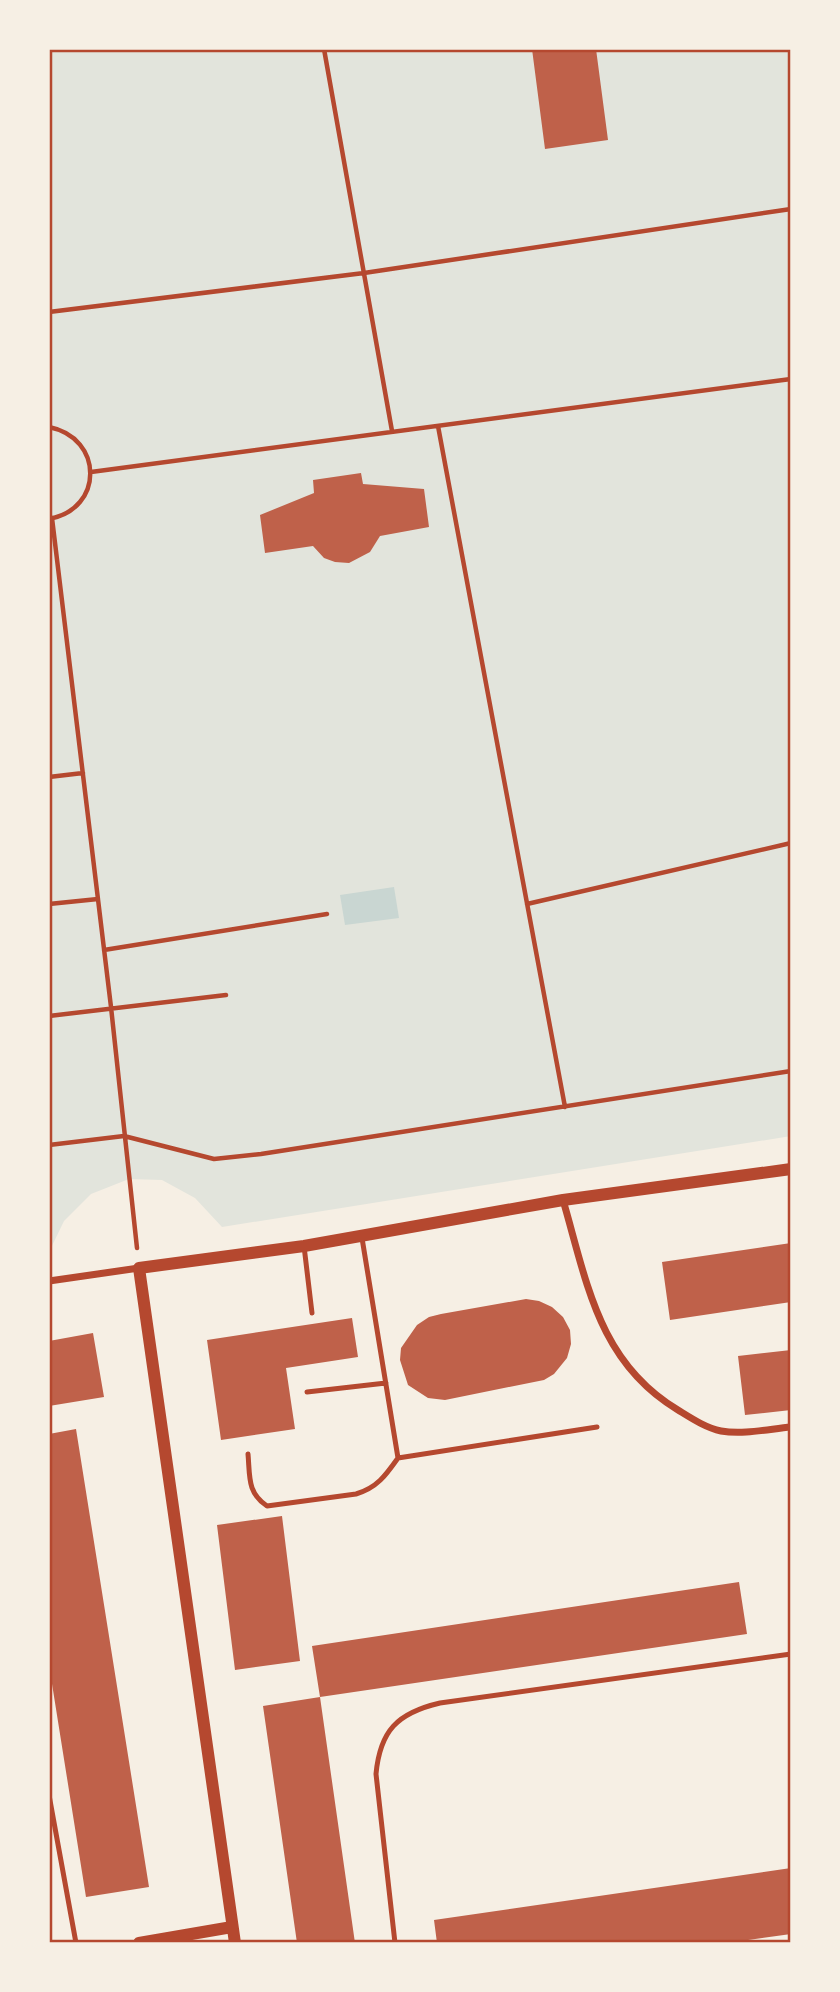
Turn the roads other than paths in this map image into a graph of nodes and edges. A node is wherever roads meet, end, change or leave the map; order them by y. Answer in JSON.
{"nodes":[{"id":1,"x":791,"y":1169,"type":"edge"},
{"id":2,"x":562,"y":1200,"type":"junction"},
{"id":3,"x":362,"y":1235,"type":"junction"},
{"id":4,"x":304,"y":1246,"type":"junction"},
{"id":5,"x":139,"y":1268,"type":"junction"},
{"id":6,"x":49,"y":1281,"type":"edge"},
{"id":7,"x":312,"y":1313,"type":"dead end"},
{"id":8,"x":386,"y":1383,"type":"junction"},
{"id":9,"x":307,"y":1392,"type":"dead end"},
{"id":10,"x":597,"y":1426,"type":"dead end"},
{"id":11,"x":791,"y":1427,"type":"edge"},
{"id":12,"x":248,"y":1454,"type":"dead end"},
{"id":13,"x":398,"y":1458,"type":"junction"},
{"id":14,"x":791,"y":1654,"type":"edge"},
{"id":15,"x":49,"y":1795,"type":"edge"},
{"id":16,"x":232,"y":1927,"type":"junction"},
{"id":17,"x":76,"y":1943,"type":"edge"},
{"id":18,"x":139,"y":1943,"type":"edge"},
{"id":19,"x":234,"y":1943,"type":"edge"},
{"id":20,"x":395,"y":1943,"type":"edge"}],
"edges":[{"from":1,"to":2,"type":"street"},
{"from":2,"to":3,"type":"street"},
{"from":2,"to":11,"type":"street"},
{"from":3,"to":4,"type":"street"},
{"from":3,"to":8,"type":"lane"},
{"from":4,"to":5,"type":"street"},
{"from":4,"to":7,"type":"lane"},
{"from":5,"to":6,"type":"street"},
{"from":5,"to":16,"type":"street"},
{"from":8,"to":9,"type":"lane"},
{"from":8,"to":13,"type":"lane"},
{"from":10,"to":13,"type":"lane"},
{"from":12,"to":13,"type":"lane"},
{"from":14,"to":20,"type":"lane"},
{"from":15,"to":17,"type":"lane"},
{"from":16,"to":18,"type":"street"},
{"from":16,"to":19,"type":"street"}]}
